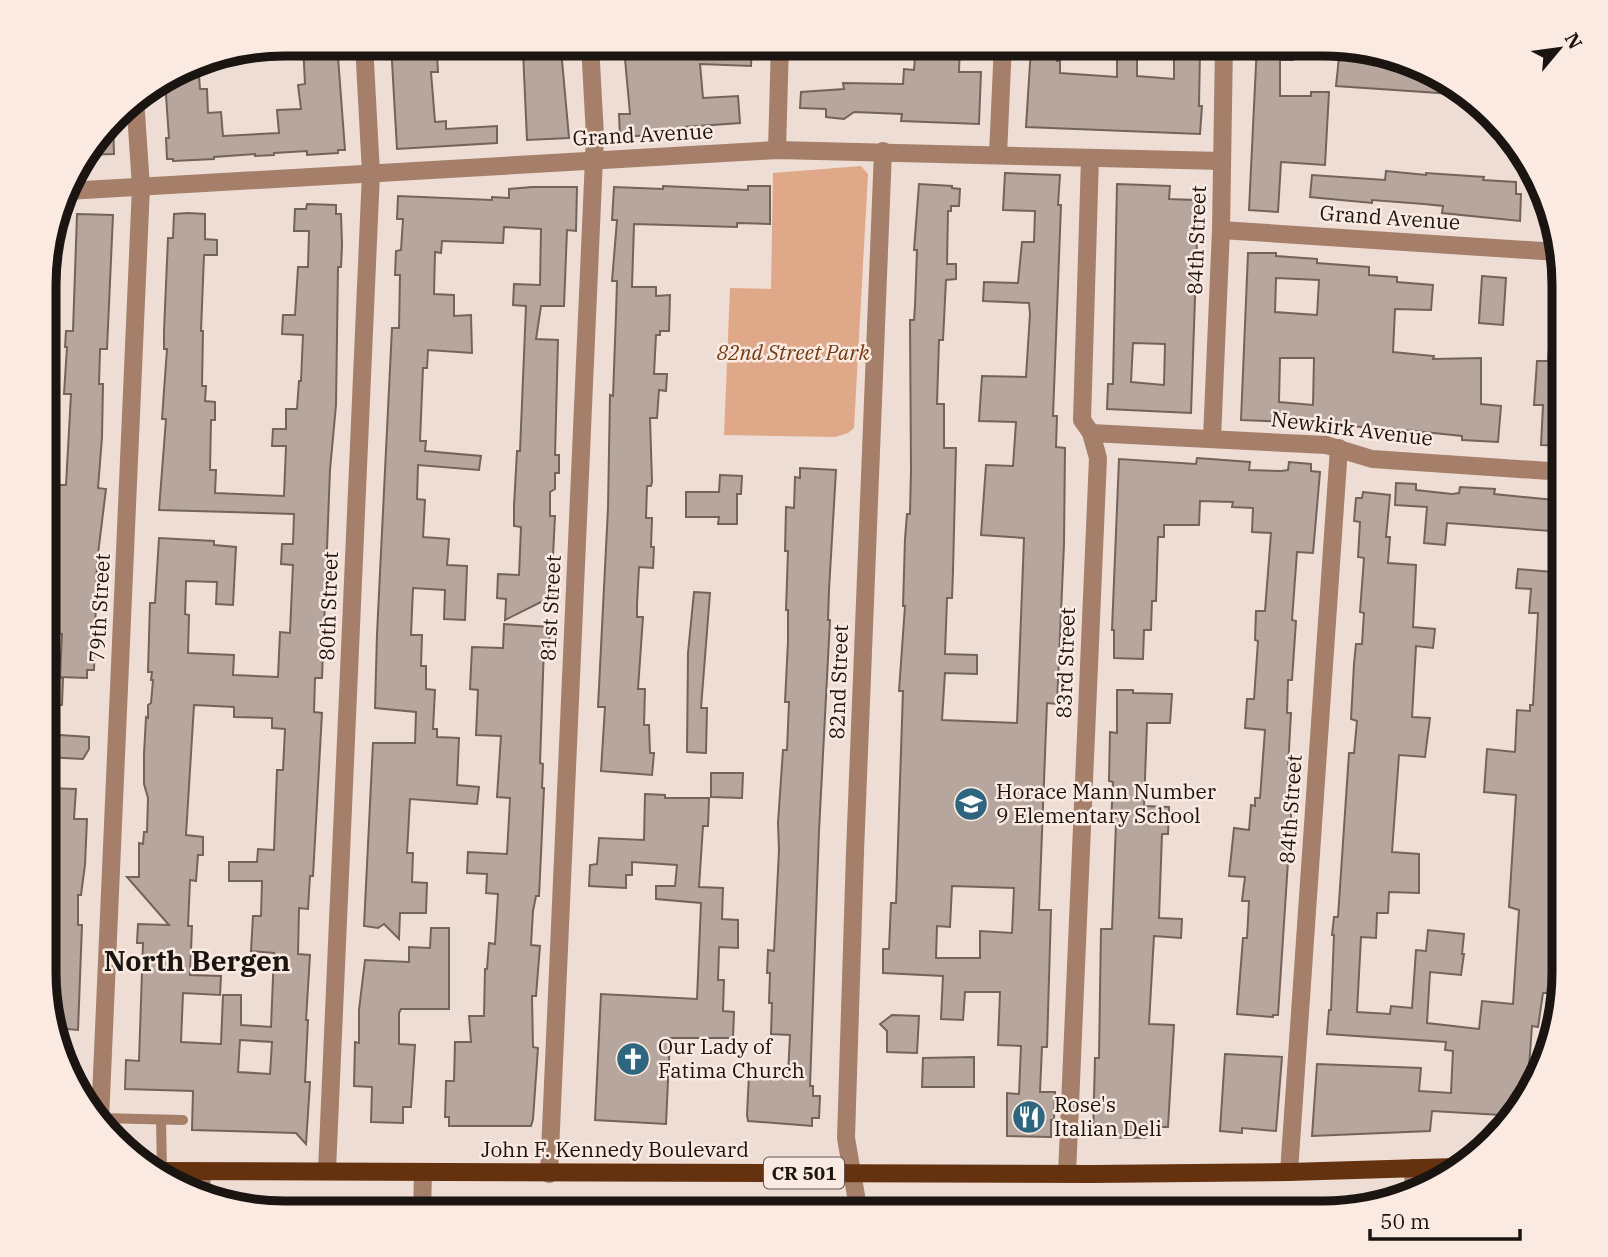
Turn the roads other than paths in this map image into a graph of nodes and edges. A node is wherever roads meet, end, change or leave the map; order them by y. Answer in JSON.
{"nodes":[{"id":1,"x":365,"y":56,"type":"edge"},
{"id":2,"x":591,"y":56,"type":"edge"},
{"id":3,"x":780,"y":56,"type":"edge"},
{"id":4,"x":1002,"y":56,"type":"edge"},
{"id":5,"x":1224,"y":56,"type":"edge"},
{"id":6,"x":136,"y":111,"type":"edge"},
{"id":7,"x":777,"y":150,"type":"junction"},
{"id":8,"x":883,"y":151,"type":"junction"},
{"id":9,"x":998,"y":154,"type":"junction"},
{"id":10,"x":1090,"y":158,"type":"junction"},
{"id":11,"x":594,"y":160,"type":"junction"},
{"id":12,"x":1222,"y":160,"type":"junction"},
{"id":13,"x":371,"y":173,"type":"junction"},
{"id":14,"x":141,"y":187,"type":"junction"},
{"id":15,"x":76,"y":190,"type":"edge"},
{"id":16,"x":1221,"y":230,"type":"junction"},
{"id":17,"x":1549,"y":251,"type":"edge"},
{"id":18,"x":1091,"y":433,"type":"junction"},
{"id":19,"x":1212,"y":438,"type":"junction"},
{"id":20,"x":1339,"y":448,"type":"junction"},
{"id":21,"x":1552,"y":471,"type":"edge"},
{"id":22,"x":101,"y":1107,"type":"edge"},
{"id":23,"x":110,"y":1119,"type":"edge"},
{"id":24,"x":162,"y":1119,"type":"junction"},
{"id":25,"x":183,"y":1120,"type":"dead end"},
{"id":26,"x":163,"y":1165,"type":"edge"},
{"id":27,"x":1442,"y":1167,"type":"edge"},
{"id":28,"x":1413,"y":1168,"type":"junction"},
{"id":29,"x":327,"y":1170,"type":"junction"},
{"id":30,"x":202,"y":1172,"type":"junction"},
{"id":31,"x":1289,"y":1172,"type":"junction"},
{"id":32,"x":175,"y":1173,"type":"edge"},
{"id":33,"x":423,"y":1173,"type":"junction"},
{"id":34,"x":853,"y":1173,"type":"junction"},
{"id":35,"x":549,"y":1174,"type":"junction"},
{"id":36,"x":1068,"y":1174,"type":"junction"},
{"id":37,"x":1414,"y":1182,"type":"edge"},
{"id":38,"x":201,"y":1185,"type":"edge"},
{"id":39,"x":422,"y":1201,"type":"edge"},
{"id":40,"x":857,"y":1201,"type":"edge"}],
"edges":[{"from":1,"to":13,"type":"street","name":"80th Street"},
{"from":2,"to":11,"type":"street","name":"81st Street"},
{"from":3,"to":7,"type":"street"},
{"from":4,"to":9,"type":"street"},
{"from":5,"to":12,"type":"street","name":"84th Street"},
{"from":6,"to":14,"type":"street","name":"79th Street"},
{"from":7,"to":8,"type":"street","name":"Grand Avenue"},
{"from":7,"to":11,"type":"street","name":"Grand Avenue"},
{"from":8,"to":9,"type":"street","name":"Grand Avenue"},
{"from":8,"to":34,"type":"street","name":"82nd Street"},
{"from":9,"to":10,"type":"street","name":"Grand Avenue"},
{"from":10,"to":12,"type":"street","name":"Grand Avenue"},
{"from":10,"to":18,"type":"street","name":"83rd Street"},
{"from":11,"to":13,"type":"street","name":"Grand Avenue"},
{"from":11,"to":35,"type":"street","name":"81st Street"},
{"from":12,"to":16,"type":"street","name":"84th Street"},
{"from":13,"to":14,"type":"street","name":"Grand Avenue"},
{"from":13,"to":29,"type":"street","name":"80th Street"},
{"from":14,"to":15,"type":"street","name":"Grand Avenue"},
{"from":14,"to":22,"type":"street","name":"79th Street"},
{"from":16,"to":17,"type":"street","name":"Grand Avenue"},
{"from":16,"to":19,"type":"street","name":"84th Street"},
{"from":18,"to":19,"type":"street","name":"Newkirk Avenue"},
{"from":18,"to":36,"type":"street","name":"83rd Street"},
{"from":19,"to":20,"type":"street","name":"Newkirk Avenue"},
{"from":20,"to":21,"type":"street","name":"Newkirk Avenue"},
{"from":20,"to":31,"type":"street","name":"84th Street"},
{"from":23,"to":24,"type":"lane"},
{"from":24,"to":25,"type":"lane"},
{"from":24,"to":26,"type":"lane"},
{"from":27,"to":28,"type":"main road","name":"John F. Kennedy Boulevard","number":"CR 501"},
{"from":28,"to":31,"type":"main road","name":"John F. Kennedy Boulevard","number":"CR 501"},
{"from":28,"to":37,"type":"street"},
{"from":29,"to":30,"type":"main road","name":"John F. Kennedy Boulevard","number":"CR 501"},
{"from":29,"to":33,"type":"main road","name":"John F. Kennedy Boulevard","number":"CR 501"},
{"from":30,"to":32,"type":"main road","name":"John F. Kennedy Boulevard","number":"CR 501"},
{"from":30,"to":38,"type":"street"},
{"from":31,"to":36,"type":"main road","name":"John F. Kennedy Boulevard","number":"CR 501"},
{"from":33,"to":35,"type":"main road","name":"John F. Kennedy Boulevard","number":"CR 501"},
{"from":33,"to":39,"type":"street"},
{"from":34,"to":35,"type":"main road","name":"John F. Kennedy Boulevard","number":"CR 501"},
{"from":34,"to":36,"type":"main road","name":"John F. Kennedy Boulevard","number":"CR 501"},
{"from":34,"to":40,"type":"street","name":"82nd Street"}]}
